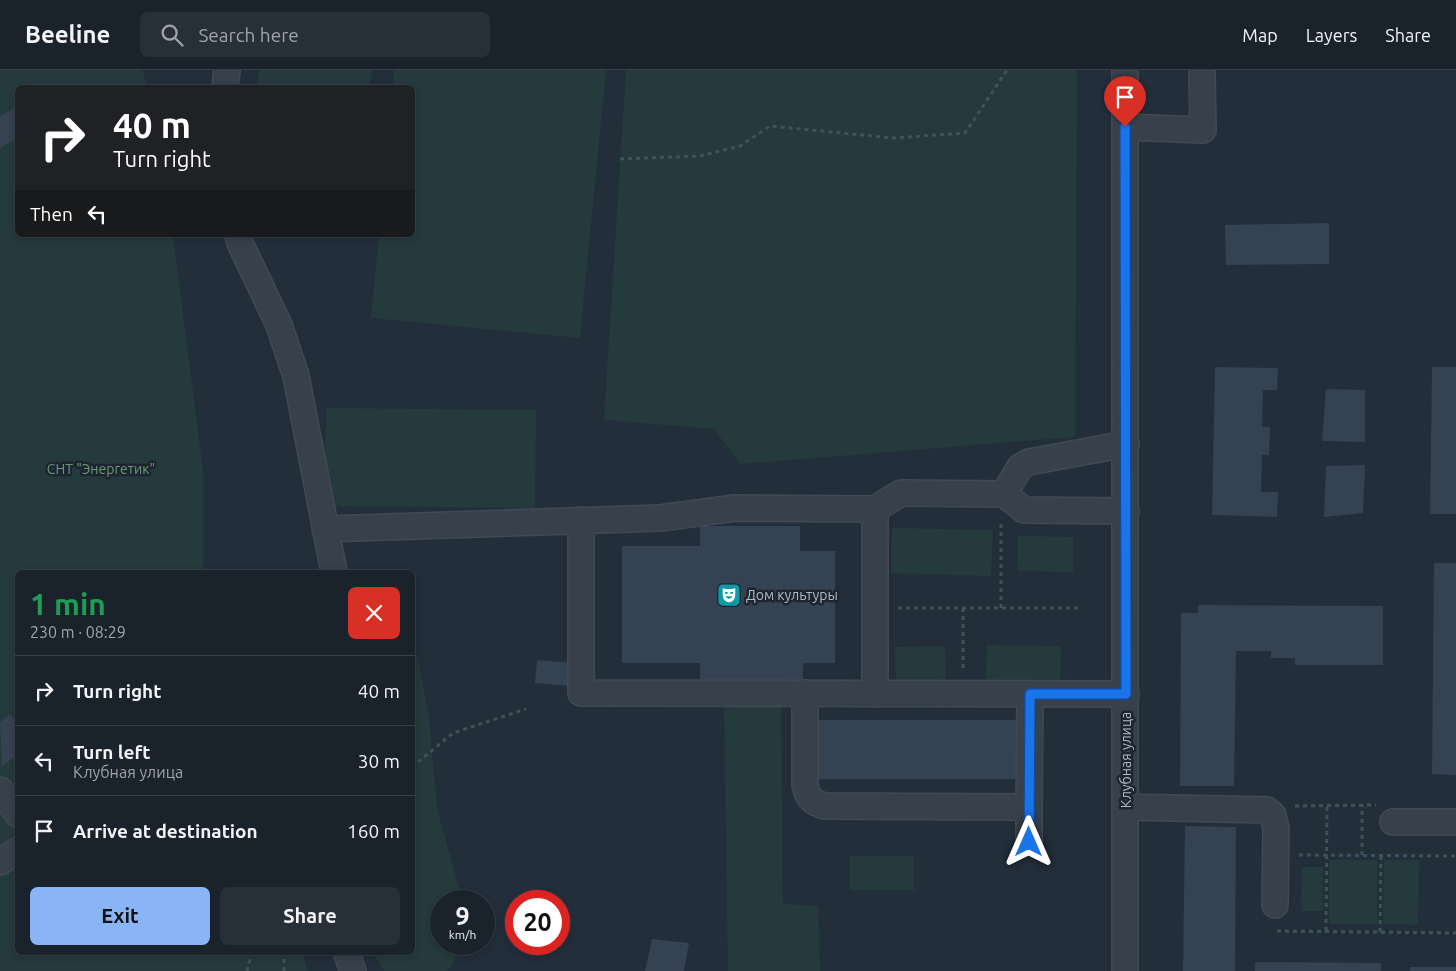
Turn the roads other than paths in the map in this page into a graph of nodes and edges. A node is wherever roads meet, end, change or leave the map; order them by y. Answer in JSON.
{"nodes":[{"id":1,"x":227,"y":70,"type":"edge"},
{"id":2,"x":1125,"y":70,"type":"edge"},
{"id":3,"x":1202,"y":70,"type":"edge"},
{"id":4,"x":225,"y":85,"type":"edge"},
{"id":5,"x":1125,"y":127,"type":"junction"},
{"id":6,"x":238,"y":237,"type":"edge"},
{"id":7,"x":1126,"y":444,"type":"junction"},
{"id":8,"x":1002,"y":494,"type":"junction"},
{"id":9,"x":875,"y":509,"type":"junction"},
{"id":10,"x":1126,"y":510,"type":"junction"},
{"id":11,"x":581,"y":520,"type":"junction"},
{"id":12,"x":325,"y":529,"type":"junction"},
{"id":13,"x":334,"y":570,"type":"edge"},
{"id":14,"x":805,"y":693,"type":"junction"},
{"id":15,"x":875,"y":694,"type":"junction"},
{"id":16,"x":1030,"y":694,"type":"junction"},
{"id":17,"x":1126,"y":694,"type":"junction"},
{"id":18,"x":0,"y":790,"type":"edge"},
{"id":19,"x":1029,"y":807,"type":"junction"},
{"id":20,"x":1126,"y":807,"type":"junction"},
{"id":21,"x":15,"y":810,"type":"edge"},
{"id":22,"x":1394,"y":822,"type":"road end"},
{"id":23,"x":1456,"y":822,"type":"edge"},
{"id":24,"x":1029,"y":842,"type":"dead end"},
{"id":25,"x":15,"y":852,"type":"edge"},
{"id":26,"x":0,"y":862,"type":"edge"},
{"id":27,"x":1275,"y":904,"type":"road end"},
{"id":28,"x":347,"y":955,"type":"edge"},
{"id":29,"x":353,"y":971,"type":"edge"},
{"id":30,"x":1126,"y":971,"type":"edge"}],
"edges":[{"from":1,"to":4,"type":"street"},
{"from":2,"to":5,"type":"street","name":"Клубная улица"},
{"from":3,"to":5,"type":"street"},
{"from":5,"to":7,"type":"street","name":"Клубная улица"},
{"from":6,"to":12,"type":"street"},
{"from":7,"to":8,"type":"street"},
{"from":7,"to":10,"type":"street","name":"Клубная улица"},
{"from":8,"to":9,"type":"street"},
{"from":8,"to":10,"type":"street"},
{"from":9,"to":11,"type":"street"},
{"from":9,"to":15,"type":"street"},
{"from":10,"to":17,"type":"street","name":"Клубная улица"},
{"from":11,"to":12,"type":"street"},
{"from":11,"to":14,"type":"street"},
{"from":12,"to":13,"type":"street"},
{"from":14,"to":15,"type":"street"},
{"from":14,"to":19,"type":"street"},
{"from":15,"to":16,"type":"street"},
{"from":16,"to":17,"type":"street"},
{"from":16,"to":19,"type":"street"},
{"from":17,"to":20,"type":"street","name":"Клубная улица"},
{"from":18,"to":21,"type":"street"},
{"from":19,"to":24,"type":"street"},
{"from":20,"to":27,"type":"street"},
{"from":20,"to":30,"type":"street","name":"Клубная улица"},
{"from":22,"to":23,"type":"street"},
{"from":25,"to":26,"type":"street"},
{"from":28,"to":29,"type":"street"}]}
